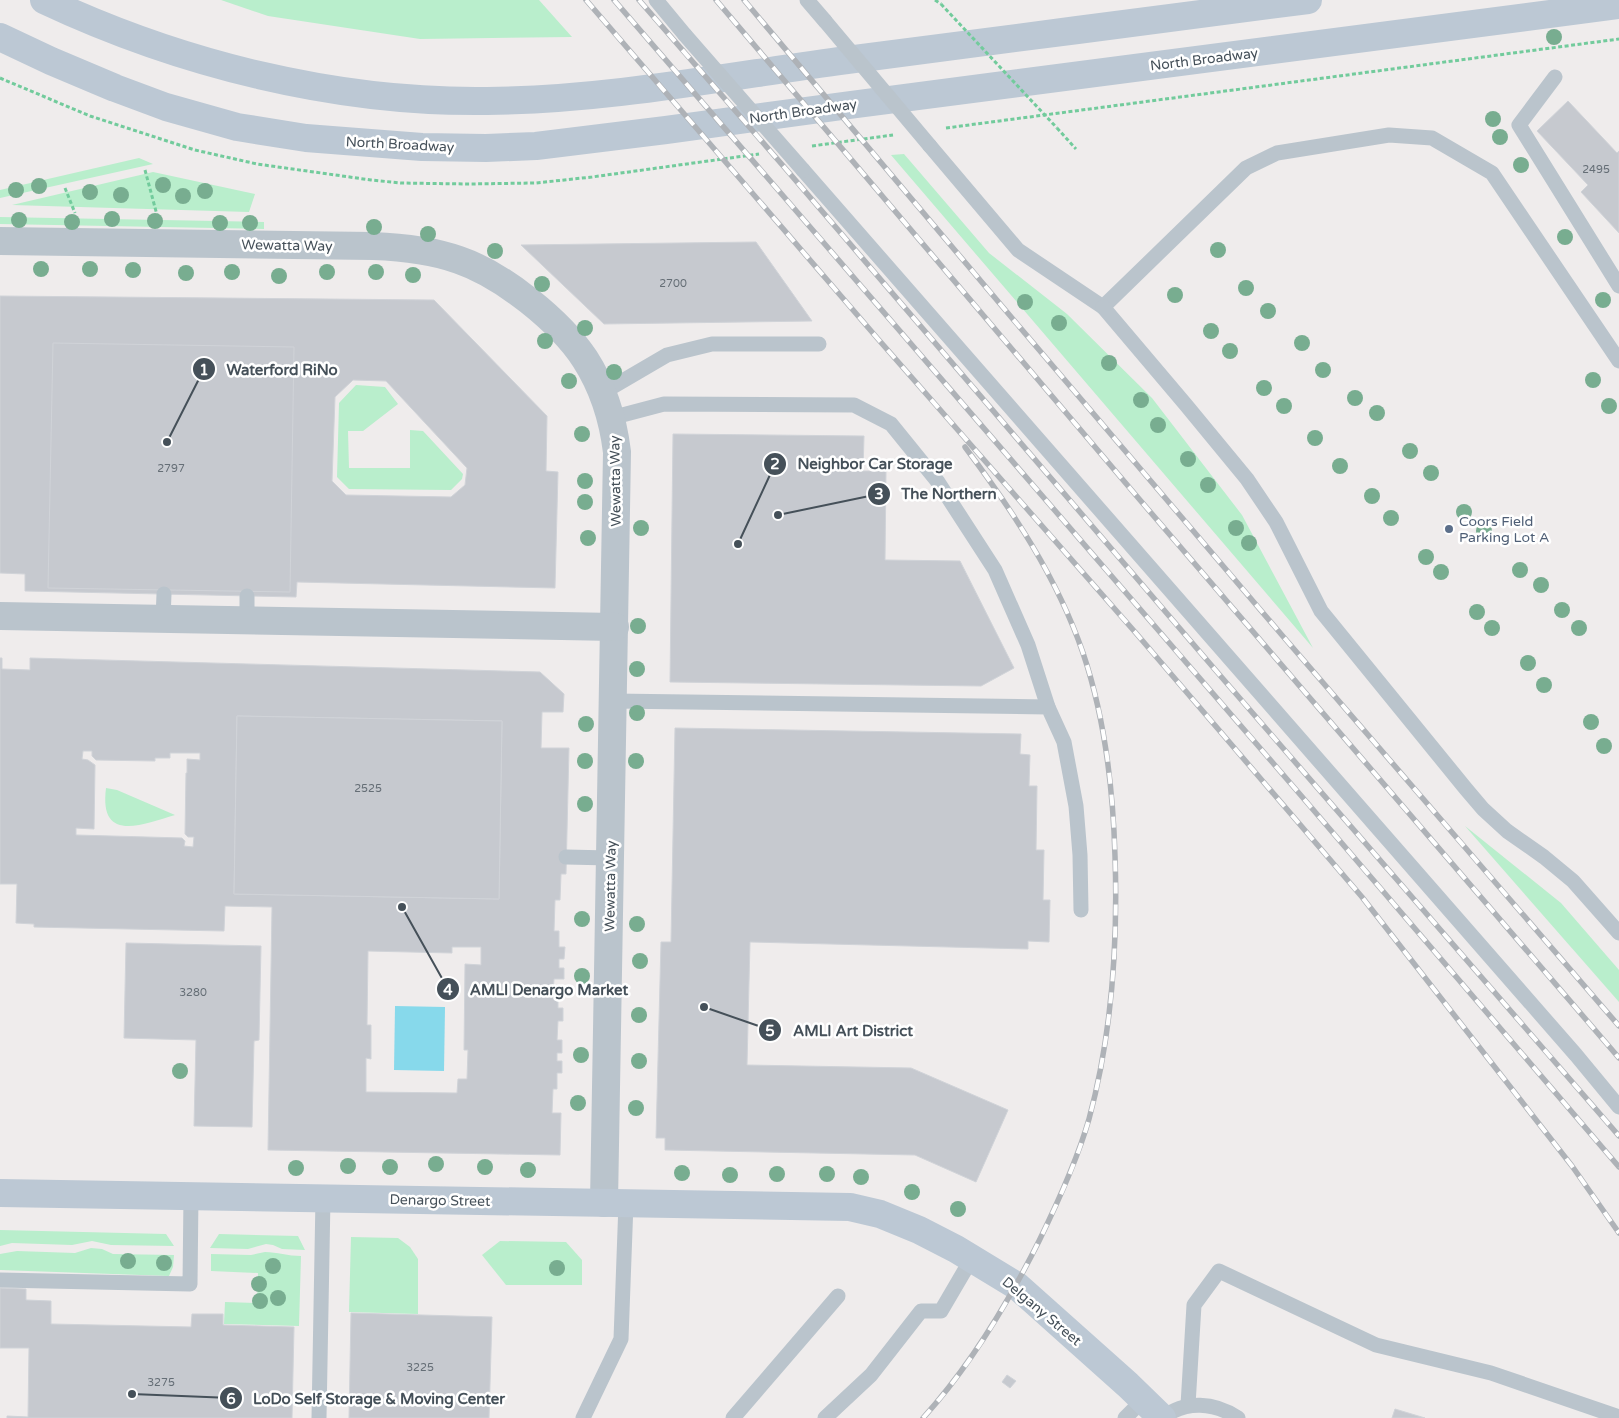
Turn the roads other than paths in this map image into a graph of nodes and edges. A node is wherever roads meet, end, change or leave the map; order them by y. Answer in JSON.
{"nodes":[{"id":1,"x":44,"y":0,"type":"edge"},
{"id":2,"x":656,"y":0,"type":"edge"},
{"id":3,"x":807,"y":0,"type":"edge"},
{"id":4,"x":1308,"y":0,"type":"edge"},
{"id":5,"x":1619,"y":5,"type":"edge"},
{"id":6,"x":0,"y":37,"type":"edge"},
{"id":7,"x":1554,"y":77,"type":"dead end"},
{"id":8,"x":0,"y":241,"type":"edge"},
{"id":9,"x":1619,"y":286,"type":"edge"},
{"id":10,"x":1103,"y":307,"type":"junction"},
{"id":11,"x":819,"y":344,"type":"dead end"},
{"id":12,"x":1619,"y":361,"type":"edge"},
{"id":13,"x":607,"y":405,"type":"junction"},
{"id":14,"x":0,"y":616,"type":"edge"},
{"id":15,"x":614,"y":627,"type":"junction"},
{"id":16,"x":613,"y":701,"type":"junction"},
{"id":17,"x":1048,"y":707,"type":"junction"},
{"id":18,"x":566,"y":857,"type":"dead end"},
{"id":19,"x":610,"y":858,"type":"junction"},
{"id":20,"x":1081,"y":910,"type":"dead end"},
{"id":21,"x":1619,"y":933,"type":"edge"},
{"id":22,"x":1619,"y":1107,"type":"edge"},
{"id":23,"x":0,"y":1193,"type":"edge"},
{"id":24,"x":191,"y":1196,"type":"junction"},
{"id":25,"x":323,"y":1198,"type":"junction"},
{"id":26,"x":615,"y":1203,"type":"junction"},
{"id":27,"x":880,"y":1214,"type":"joint"},
{"id":28,"x":972,"y":1258,"type":"junction"},
{"id":29,"x":0,"y":1280,"type":"edge"},
{"id":30,"x":838,"y":1296,"type":"dead end"},
{"id":31,"x":1188,"y":1405,"type":"junction"},
{"id":32,"x":1148,"y":1414,"type":"edge"},
{"id":33,"x":1619,"y":1417,"type":"edge"},
{"id":34,"x":319,"y":1418,"type":"edge"},
{"id":35,"x":582,"y":1418,"type":"edge"},
{"id":36,"x":733,"y":1418,"type":"edge"},
{"id":37,"x":825,"y":1418,"type":"edge"},
{"id":38,"x":1238,"y":1418,"type":"edge"}],
"edges":[{"from":1,"to":4,"type":"main road"},
{"from":2,"to":22,"type":"lane","bridge":true},
{"from":3,"to":10,"type":"lane","bridge":true},
{"from":5,"to":6,"type":"main road","name":"North Broadway"},
{"from":7,"to":9,"type":"lane"},
{"from":8,"to":13,"type":"street","name":"Wewatta Way"},
{"from":10,"to":12,"type":"lane"},
{"from":10,"to":21,"type":"lane"},
{"from":11,"to":13,"type":"lane"},
{"from":13,"to":15,"type":"street","name":"Wewatta Way"},
{"from":13,"to":17,"type":"lane"},
{"from":14,"to":15,"type":"street"},
{"from":15,"to":16,"type":"street","name":"Wewatta Way"},
{"from":16,"to":17,"type":"lane"},
{"from":16,"to":19,"type":"street","name":"Wewatta Way"},
{"from":17,"to":20,"type":"lane"},
{"from":18,"to":19,"type":"lane"},
{"from":19,"to":26,"type":"street","name":"Wewatta Way"},
{"from":23,"to":24,"type":"main road","name":"Denargo Street"},
{"from":24,"to":25,"type":"main road","name":"Denargo Street"},
{"from":24,"to":29,"type":"lane"},
{"from":25,"to":26,"type":"main road","name":"Denargo Street"},
{"from":25,"to":34,"type":"lane"},
{"from":26,"to":27,"type":"main road","name":"Denargo Street"},
{"from":26,"to":35,"type":"lane"},
{"from":27,"to":28,"type":"main road","name":"Delgany Street"},
{"from":28,"to":32,"type":"main road","name":"Delgany Street"},
{"from":28,"to":37,"type":"lane"},
{"from":30,"to":36,"type":"lane"},
{"from":31,"to":32,"type":"lane"},
{"from":31,"to":33,"type":"lane"},
{"from":31,"to":38,"type":"lane"}]}
